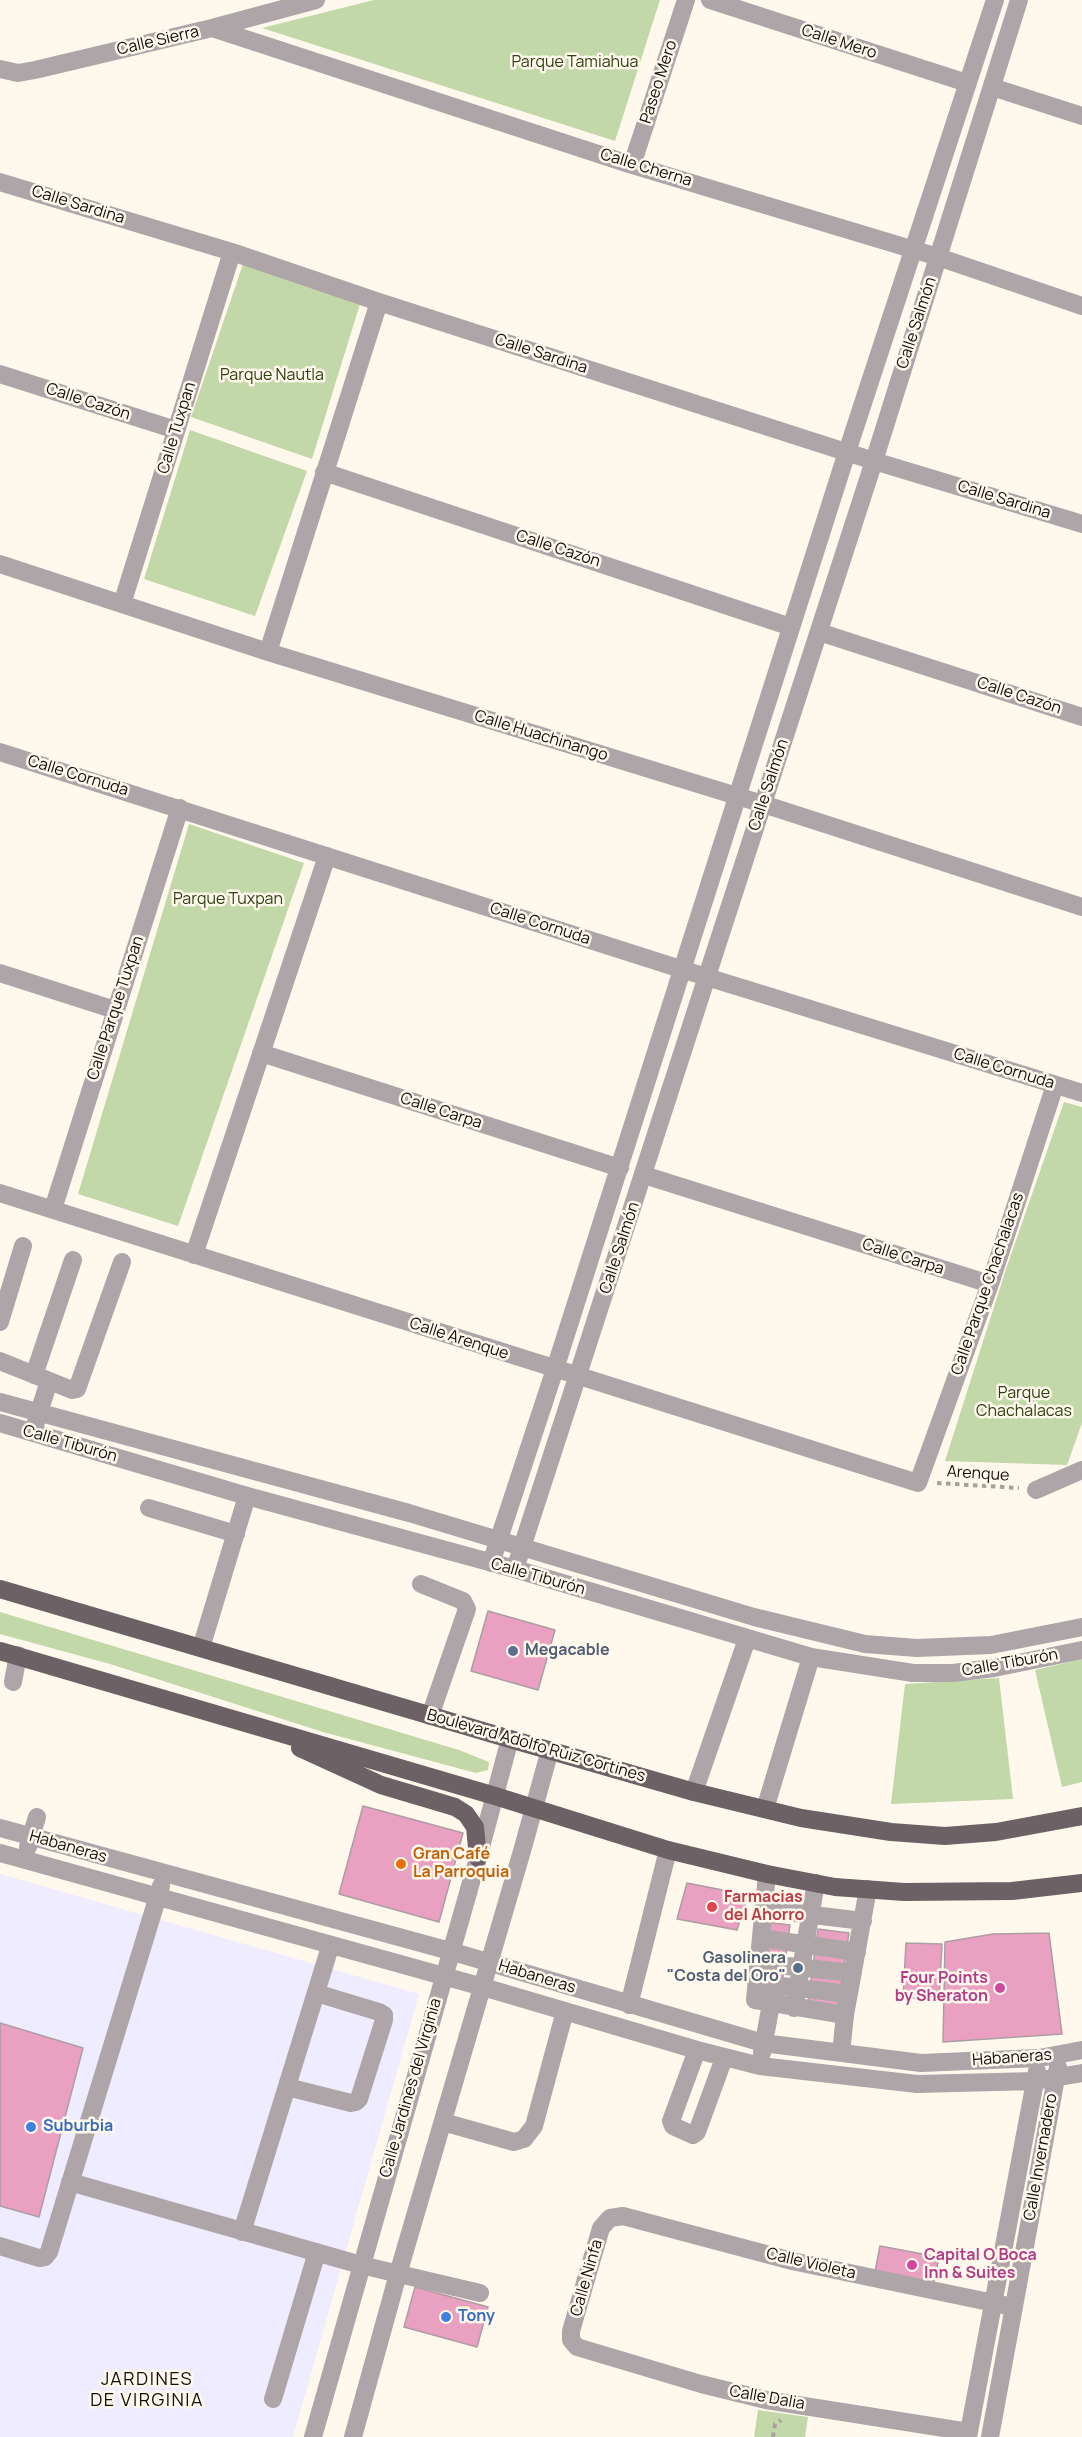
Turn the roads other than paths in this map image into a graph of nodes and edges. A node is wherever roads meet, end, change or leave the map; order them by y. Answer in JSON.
{"nodes":[{"id":1,"x":316,"y":0,"type":"edge"},
{"id":2,"x":686,"y":0,"type":"edge"},
{"id":3,"x":710,"y":0,"type":"edge"},
{"id":4,"x":995,"y":0,"type":"edge"},
{"id":5,"x":1019,"y":0,"type":"edge"},
{"id":6,"x":212,"y":28,"type":"junction"},
{"id":7,"x":0,"y":69,"type":"edge"},
{"id":8,"x":968,"y":83,"type":"junction"},
{"id":9,"x":992,"y":87,"type":"junction"},
{"id":10,"x":1082,"y":116,"type":"edge"},
{"id":11,"x":632,"y":165,"type":"junction"},
{"id":12,"x":0,"y":182,"type":"edge"},
{"id":13,"x":914,"y":250,"type":"junction"},
{"id":14,"x":232,"y":252,"type":"junction"},
{"id":15,"x":938,"y":257,"type":"junction"},
{"id":16,"x":379,"y":302,"type":"junction"},
{"id":17,"x":1082,"y":306,"type":"edge"},
{"id":18,"x":0,"y":374,"type":"edge"},
{"id":19,"x":176,"y":430,"type":"junction"},
{"id":20,"x":847,"y":452,"type":"junction"},
{"id":21,"x":874,"y":461,"type":"junction"},
{"id":22,"x":324,"y":472,"type":"junction"},
{"id":23,"x":1082,"y":524,"type":"edge"},
{"id":24,"x":0,"y":564,"type":"edge"},
{"id":25,"x":122,"y":604,"type":"junction"},
{"id":26,"x":791,"y":627,"type":"junction"},
{"id":27,"x":819,"y":632,"type":"junction"},
{"id":28,"x":268,"y":652,"type":"junction"},
{"id":29,"x":1082,"y":717,"type":"edge"},
{"id":30,"x":0,"y":752,"type":"edge"},
{"id":31,"x":738,"y":797,"type":"junction"},
{"id":32,"x":763,"y":804,"type":"junction"},
{"id":33,"x":180,"y":808,"type":"junction"},
{"id":34,"x":327,"y":856,"type":"junction"},
{"id":35,"x":1082,"y":907,"type":"edge"},
{"id":36,"x":684,"y":970,"type":"junction"},
{"id":37,"x":0,"y":973,"type":"edge"},
{"id":38,"x":706,"y":977,"type":"junction"},
{"id":39,"x":116,"y":1010,"type":"junction"},
{"id":40,"x":261,"y":1053,"type":"junction"},
{"id":41,"x":1055,"y":1085,"type":"junction"},
{"id":42,"x":1082,"y":1093,"type":"edge"},
{"id":43,"x":620,"y":1168,"type":"junction"},
{"id":44,"x":644,"y":1175,"type":"junction"},
{"id":45,"x":0,"y":1193,"type":"edge"},
{"id":46,"x":52,"y":1209,"type":"junction"},
{"id":47,"x":23,"y":1246,"type":"dead end"},
{"id":48,"x":194,"y":1255,"type":"junction"},
{"id":49,"x":73,"y":1260,"type":"dead end"},
{"id":50,"x":122,"y":1262,"type":"dead end"},
{"id":51,"x":990,"y":1284,"type":"junction"},
{"id":52,"x":0,"y":1322,"type":"edge"},
{"id":53,"x":0,"y":1361,"type":"edge"},
{"id":54,"x":555,"y":1369,"type":"junction"},
{"id":55,"x":578,"y":1376,"type":"junction"},
{"id":56,"x":42,"y":1378,"type":"junction"},
{"id":57,"x":0,"y":1402,"type":"edge"},
{"id":58,"x":38,"y":1413,"type":"junction"},
{"id":59,"x":0,"y":1423,"type":"edge"},
{"id":60,"x":32,"y":1432,"type":"junction"},
{"id":61,"x":1082,"y":1470,"type":"edge"},
{"id":62,"x":918,"y":1483,"type":"joint"},
{"id":63,"x":1036,"y":1490,"type":"road end"},
{"id":64,"x":248,"y":1496,"type":"junction"},
{"id":65,"x":149,"y":1508,"type":"dead end"},
{"id":66,"x":236,"y":1534,"type":"junction"},
{"id":67,"x":498,"y":1540,"type":"junction"},
{"id":68,"x":522,"y":1547,"type":"junction"},
{"id":69,"x":490,"y":1563,"type":"junction"},
{"id":70,"x":515,"y":1569,"type":"junction"},
{"id":71,"x":421,"y":1584,"type":"dead end"},
{"id":72,"x":0,"y":1589,"type":"edge"},
{"id":73,"x":1082,"y":1627,"type":"edge"},
{"id":74,"x":747,"y":1639,"type":"junction"},
{"id":75,"x":201,"y":1647,"type":"junction"},
{"id":76,"x":1082,"y":1650,"type":"edge"},
{"id":77,"x":9,"y":1653,"type":"edge"},
{"id":78,"x":811,"y":1657,"type":"junction"},
{"id":79,"x":13,"y":1682,"type":"dead end"},
{"id":80,"x":430,"y":1716,"type":"junction"},
{"id":81,"x":247,"y":1723,"type":"junction"},
{"id":82,"x":510,"y":1739,"type":"junction"},
{"id":83,"x":549,"y":1750,"type":"junction"},
{"id":84,"x":694,"y":1792,"type":"junction"},
{"id":85,"x":495,"y":1796,"type":"junction"},
{"id":86,"x":534,"y":1808,"type":"junction"},
{"id":87,"x":765,"y":1809,"type":"junction"},
{"id":88,"x":1082,"y":1816,"type":"edge"},
{"id":89,"x":37,"y":1817,"type":"dead end"},
{"id":90,"x":0,"y":1828,"type":"edge"},
{"id":91,"x":31,"y":1836,"type":"junction"},
{"id":92,"x":668,"y":1850,"type":"junction"},
{"id":93,"x":0,"y":1853,"type":"edge"},
{"id":94,"x":478,"y":1858,"type":"junction"},
{"id":95,"x":24,"y":1860,"type":"junction"},
{"id":96,"x":165,"y":1874,"type":"junction"},
{"id":97,"x":768,"y":1874,"type":"junction"},
{"id":98,"x":816,"y":1883,"type":"junction"},
{"id":99,"x":1082,"y":1883,"type":"edge"},
{"id":100,"x":868,"y":1889,"type":"junction"},
{"id":101,"x":245,"y":1896,"type":"junction"},
{"id":102,"x":157,"y":1898,"type":"junction"},
{"id":103,"x":763,"y":1909,"type":"junction"},
{"id":104,"x":811,"y":1914,"type":"junction"},
{"id":105,"x":237,"y":1920,"type":"junction"},
{"id":106,"x":863,"y":1921,"type":"junction"},
{"id":107,"x":761,"y":1938,"type":"junction"},
{"id":108,"x":805,"y":1945,"type":"junction"},
{"id":109,"x":330,"y":1947,"type":"junction"},
{"id":110,"x":450,"y":1951,"type":"junction"},
{"id":111,"x":857,"y":1952,"type":"junction"},
{"id":112,"x":489,"y":1963,"type":"junction"},
{"id":113,"x":758,"y":1963,"type":"junction"},
{"id":114,"x":801,"y":1969,"type":"junction"},
{"id":115,"x":853,"y":1973,"type":"junction"},
{"id":116,"x":443,"y":1977,"type":"junction"},
{"id":117,"x":756,"y":1983,"type":"junction"},
{"id":118,"x":483,"y":1987,"type":"junction"},
{"id":119,"x":798,"y":1988,"type":"junction"},
{"id":120,"x":316,"y":1993,"type":"junction"},
{"id":121,"x":849,"y":1994,"type":"junction"},
{"id":122,"x":771,"y":2004,"type":"junction"},
{"id":123,"x":629,"y":2005,"type":"junction"},
{"id":124,"x":794,"y":2008,"type":"junction"},
{"id":125,"x":565,"y":2011,"type":"junction"},
{"id":126,"x":845,"y":2015,"type":"junction"},
{"id":127,"x":763,"y":2043,"type":"junction"},
{"id":128,"x":697,"y":2050,"type":"junction"},
{"id":129,"x":1082,"y":2050,"type":"edge"},
{"id":130,"x":841,"y":2053,"type":"junction"},
{"id":131,"x":1060,"y":2054,"type":"junction"},
{"id":132,"x":724,"y":2058,"type":"junction"},
{"id":133,"x":1039,"y":2058,"type":"junction"},
{"id":134,"x":760,"y":2066,"type":"junction"},
{"id":135,"x":1082,"y":2073,"type":"edge"},
{"id":136,"x":1056,"y":2078,"type":"junction"},
{"id":137,"x":1035,"y":2081,"type":"junction"},
{"id":138,"x":287,"y":2086,"type":"junction"},
{"id":139,"x":443,"y":2122,"type":"junction"},
{"id":140,"x":70,"y":2182,"type":"junction"},
{"id":141,"x":610,"y":2218,"type":"joint"},
{"id":142,"x":242,"y":2232,"type":"junction"},
{"id":143,"x":0,"y":2246,"type":"edge"},
{"id":144,"x":317,"y":2252,"type":"junction"},
{"id":145,"x":361,"y":2265,"type":"junction"},
{"id":146,"x":398,"y":2274,"type":"junction"},
{"id":147,"x":480,"y":2293,"type":"dead end"},
{"id":148,"x":993,"y":2303,"type":"junction"},
{"id":149,"x":1014,"y":2307,"type":"junction"},
{"id":150,"x":571,"y":2340,"type":"joint"},
{"id":151,"x":273,"y":2399,"type":"dead end"},
{"id":152,"x":968,"y":2434,"type":"edge"},
{"id":153,"x":313,"y":2437,"type":"edge"},
{"id":154,"x":353,"y":2437,"type":"edge"},
{"id":155,"x":990,"y":2437,"type":"edge"}],
"edges":[{"from":1,"to":6,"type":"street","name":"Calle Sierra"},
{"from":2,"to":11,"type":"street","name":"Paseo Mero"},
{"from":3,"to":8,"type":"street","name":"Calle Mero"},
{"from":4,"to":8,"type":"street","name":"Calle Salmón"},
{"from":5,"to":9,"type":"street","name":"Calle Salmón"},
{"from":6,"to":7,"type":"street","name":"Calle Sierra"},
{"from":6,"to":11,"type":"street","name":"Calle Cherna"},
{"from":8,"to":13,"type":"street","name":"Calle Salmón"},
{"from":9,"to":10,"type":"street"},
{"from":9,"to":15,"type":"street","name":"Calle Salmón"},
{"from":11,"to":13,"type":"street","name":"Calle Cherna"},
{"from":12,"to":14,"type":"street","name":"Calle Sardina"},
{"from":13,"to":15,"type":"street","name":"Calle Cherna"},
{"from":13,"to":20,"type":"street","name":"Calle Salmón"},
{"from":14,"to":16,"type":"street","name":"Calle Sardina"},
{"from":14,"to":19,"type":"street","name":"Calle Tuxpan"},
{"from":15,"to":17,"type":"street","name":"Calle Cherna"},
{"from":15,"to":21,"type":"street","name":"Calle Salmón"},
{"from":16,"to":20,"type":"street","name":"Calle Sardina"},
{"from":16,"to":22,"type":"street"},
{"from":18,"to":19,"type":"street","name":"Calle Cazón"},
{"from":19,"to":25,"type":"street","name":"Calle Tuxpan"},
{"from":20,"to":21,"type":"street","name":"Calle Sardina"},
{"from":20,"to":26,"type":"street","name":"Calle Salmón"},
{"from":21,"to":23,"type":"street","name":"Calle Sardina"},
{"from":21,"to":27,"type":"street","name":"Calle Salmón"},
{"from":22,"to":26,"type":"street","name":"Calle Cazón"},
{"from":22,"to":28,"type":"street"},
{"from":24,"to":25,"type":"street","name":"Calle Huachinango"},
{"from":25,"to":28,"type":"street","name":"Calle Huachinango"},
{"from":26,"to":31,"type":"street","name":"Calle Salmón"},
{"from":27,"to":29,"type":"street","name":"Calle Cazón"},
{"from":27,"to":32,"type":"street","name":"Calle Salmón"},
{"from":28,"to":31,"type":"street","name":"Calle Huachinango"},
{"from":30,"to":33,"type":"street","name":"Calle Cornuda"},
{"from":31,"to":32,"type":"street","name":"Calle Huachinango"},
{"from":31,"to":36,"type":"street","name":"Calle Salmón"},
{"from":32,"to":35,"type":"street","name":"Calle Huachinango"},
{"from":32,"to":38,"type":"street","name":"Calle Salmón"},
{"from":33,"to":34,"type":"street","name":"Calle Cornuda"},
{"from":33,"to":39,"type":"street","name":"Calle Parque Tuxpan"},
{"from":34,"to":36,"type":"street","name":"Calle Cornuda"},
{"from":34,"to":40,"type":"street"},
{"from":36,"to":38,"type":"street","name":"Calle Cornuda"},
{"from":36,"to":43,"type":"street","name":"Calle Salmón"},
{"from":37,"to":39,"type":"street"},
{"from":38,"to":41,"type":"street","name":"Calle Cornuda"},
{"from":38,"to":44,"type":"street","name":"Calle Salmón"},
{"from":39,"to":46,"type":"street","name":"Calle Parque Tuxpan"},
{"from":40,"to":43,"type":"street","name":"Calle Carpa"},
{"from":40,"to":48,"type":"street"},
{"from":41,"to":42,"type":"street","name":"Calle Cornuda"},
{"from":41,"to":51,"type":"street","name":"Calle Parque Chachalacas"},
{"from":43,"to":54,"type":"street","name":"Calle Salmón"},
{"from":44,"to":51,"type":"street","name":"Calle Carpa"},
{"from":44,"to":55,"type":"street","name":"Calle Salmón"},
{"from":45,"to":46,"type":"street","name":"Calle Arenque"},
{"from":46,"to":48,"type":"street","name":"Calle Arenque"},
{"from":47,"to":52,"type":"street"},
{"from":48,"to":54,"type":"street","name":"Calle Arenque"},
{"from":49,"to":56,"type":"street"},
{"from":50,"to":56,"type":"street"},
{"from":51,"to":62,"type":"street","name":"Calle Parque Chachalacas"},
{"from":53,"to":56,"type":"street"},
{"from":54,"to":55,"type":"street","name":"Calle Arenque"},
{"from":54,"to":67,"type":"street","name":"Calle Salmón"},
{"from":55,"to":62,"type":"street","name":"Calle Arenque"},
{"from":55,"to":68,"type":"street","name":"Calle Salmón"},
{"from":56,"to":58,"type":"street"},
{"from":57,"to":58,"type":"street","name":"Calle Tiburón"},
{"from":58,"to":60,"type":"street"},
{"from":58,"to":67,"type":"street","name":"Calle Tiburón"},
{"from":59,"to":60,"type":"street","name":"Calle Tiburón"},
{"from":60,"to":64,"type":"street","name":"Calle Tiburón"},
{"from":61,"to":63,"type":"street"},
{"from":64,"to":66,"type":"street"},
{"from":64,"to":69,"type":"street","name":"Calle Tiburón"},
{"from":65,"to":66,"type":"street"},
{"from":66,"to":75,"type":"street"},
{"from":67,"to":68,"type":"street","name":"Calle Tiburón"},
{"from":67,"to":69,"type":"street","name":"Calle Salmón"},
{"from":68,"to":70,"type":"street","name":"Calle Salmón"},
{"from":68,"to":73,"type":"street","name":"Calle Tiburón"},
{"from":69,"to":70,"type":"street","name":"Calle Tiburón"},
{"from":70,"to":74,"type":"street","name":"Calle Tiburón"},
{"from":71,"to":80,"type":"street"},
{"from":72,"to":75,"type":"main road","name":"Boulevard Adolfo Ruiz Cortines"},
{"from":74,"to":78,"type":"street","name":"Calle Tiburón"},
{"from":74,"to":84,"type":"street"},
{"from":75,"to":80,"type":"main road","name":"Boulevard Adolfo Ruiz Cortines"},
{"from":76,"to":78,"type":"street","name":"Calle Tiburón"},
{"from":77,"to":79,"type":"street"},
{"from":77,"to":81,"type":"main road"},
{"from":78,"to":87,"type":"street"},
{"from":80,"to":82,"type":"main road","name":"Boulevard Adolfo Ruiz Cortines"},
{"from":81,"to":85,"type":"main road"},
{"from":81,"to":94,"type":"main road"},
{"from":82,"to":83,"type":"main road","name":"Boulevard Adolfo Ruiz Cortines"},
{"from":82,"to":85,"type":"street","name":"Calle Jardines del Virginia"},
{"from":83,"to":84,"type":"main road","name":"Boulevard Adolfo Ruiz Cortines"},
{"from":83,"to":86,"type":"street"},
{"from":84,"to":87,"type":"main road","name":"Boulevard Adolfo Ruiz Cortines"},
{"from":85,"to":86,"type":"main road"},
{"from":85,"to":94,"type":"street","name":"Calle Jardines del Virginia"},
{"from":86,"to":92,"type":"main road"},
{"from":86,"to":112,"type":"street"},
{"from":87,"to":88,"type":"main road","name":"Boulevard Adolfo Ruiz Cortines"},
{"from":89,"to":91,"type":"street"},
{"from":90,"to":91,"type":"street","name":"Habaneras"},
{"from":91,"to":95,"type":"street"},
{"from":91,"to":96,"type":"street","name":"Habaneras"},
{"from":92,"to":97,"type":"main road"},
{"from":92,"to":123,"type":"street"},
{"from":93,"to":95,"type":"street","name":"Habaneras"},
{"from":94,"to":110,"type":"street","name":"Calle Jardines del Virginia"},
{"from":95,"to":102,"type":"street","name":"Habaneras"},
{"from":96,"to":101,"type":"street","name":"Habaneras"},
{"from":96,"to":102,"type":"street"},
{"from":97,"to":98,"type":"main road"},
{"from":97,"to":103,"type":"street"},
{"from":98,"to":100,"type":"main road"},
{"from":98,"to":104,"type":"street"},
{"from":99,"to":100,"type":"main road"},
{"from":100,"to":106,"type":"street"},
{"from":101,"to":105,"type":"street"},
{"from":101,"to":110,"type":"street","name":"Habaneras"},
{"from":102,"to":105,"type":"street","name":"Habaneras"},
{"from":102,"to":140,"type":"street"},
{"from":103,"to":104,"type":"street"},
{"from":103,"to":107,"type":"street"},
{"from":104,"to":106,"type":"street"},
{"from":104,"to":108,"type":"street"},
{"from":105,"to":109,"type":"street","name":"Habaneras"},
{"from":106,"to":111,"type":"street"},
{"from":107,"to":108,"type":"street"},
{"from":107,"to":113,"type":"street"},
{"from":108,"to":111,"type":"street"},
{"from":108,"to":114,"type":"street"},
{"from":109,"to":116,"type":"street","name":"Habaneras"},
{"from":109,"to":120,"type":"street"},
{"from":110,"to":112,"type":"street","name":"Habaneras"},
{"from":110,"to":116,"type":"street","name":"Calle Jardines del Virginia"},
{"from":111,"to":115,"type":"street"},
{"from":112,"to":118,"type":"street"},
{"from":112,"to":123,"type":"street","name":"Habaneras"},
{"from":113,"to":114,"type":"street"},
{"from":113,"to":117,"type":"street"},
{"from":114,"to":115,"type":"street"},
{"from":114,"to":119,"type":"street"},
{"from":115,"to":121,"type":"street"},
{"from":116,"to":118,"type":"street","name":"Habaneras"},
{"from":116,"to":145,"type":"street","name":"Calle Jardines del Virginia"},
{"from":117,"to":119,"type":"street"},
{"from":117,"to":122,"type":"street"},
{"from":118,"to":125,"type":"street","name":"Habaneras"},
{"from":118,"to":139,"type":"street"},
{"from":119,"to":121,"type":"street"},
{"from":119,"to":124,"type":"street"},
{"from":120,"to":138,"type":"street"},
{"from":120,"to":138,"type":"street"},
{"from":121,"to":126,"type":"street"},
{"from":122,"to":124,"type":"street"},
{"from":122,"to":127,"type":"street"},
{"from":123,"to":127,"type":"street","name":"Habaneras"},
{"from":124,"to":126,"type":"street"},
{"from":125,"to":128,"type":"street","name":"Habaneras"},
{"from":125,"to":139,"type":"street"},
{"from":126,"to":130,"type":"street"},
{"from":127,"to":130,"type":"street","name":"Habaneras"},
{"from":127,"to":134,"type":"street"},
{"from":128,"to":132,"type":"street","name":"Habaneras"},
{"from":128,"to":132,"type":"street"},
{"from":129,"to":131,"type":"street","name":"Habaneras"},
{"from":130,"to":133,"type":"street","name":"Habaneras"},
{"from":131,"to":133,"type":"street","name":"Habaneras"},
{"from":131,"to":136,"type":"street","name":"Calle Invernadero"},
{"from":132,"to":134,"type":"street","name":"Habaneras"},
{"from":133,"to":137,"type":"street","name":"Calle Invernadero"},
{"from":134,"to":137,"type":"street","name":"Habaneras"},
{"from":135,"to":136,"type":"street","name":"Habaneras"},
{"from":136,"to":137,"type":"street","name":"Habaneras"},
{"from":136,"to":149,"type":"street","name":"Calle Invernadero"},
{"from":137,"to":148,"type":"street","name":"Calle Invernadero"},
{"from":138,"to":142,"type":"street"},
{"from":139,"to":146,"type":"street"},
{"from":140,"to":142,"type":"street"},
{"from":140,"to":143,"type":"street"},
{"from":141,"to":148,"type":"street","name":"Calle Violeta"},
{"from":141,"to":150,"type":"street","name":"Calle Ninfa"},
{"from":142,"to":144,"type":"street"},
{"from":144,"to":145,"type":"street"},
{"from":144,"to":151,"type":"street"},
{"from":145,"to":146,"type":"street"},
{"from":145,"to":153,"type":"street","name":"Calle Jardines del Virginia"},
{"from":146,"to":147,"type":"street"},
{"from":146,"to":154,"type":"street"},
{"from":148,"to":149,"type":"street","name":"Calle Violeta"},
{"from":148,"to":152,"type":"street","name":"Calle Invernadero"},
{"from":149,"to":155,"type":"street","name":"Calle Invernadero"},
{"from":150,"to":152,"type":"street","name":"Calle Dalia"}]}
